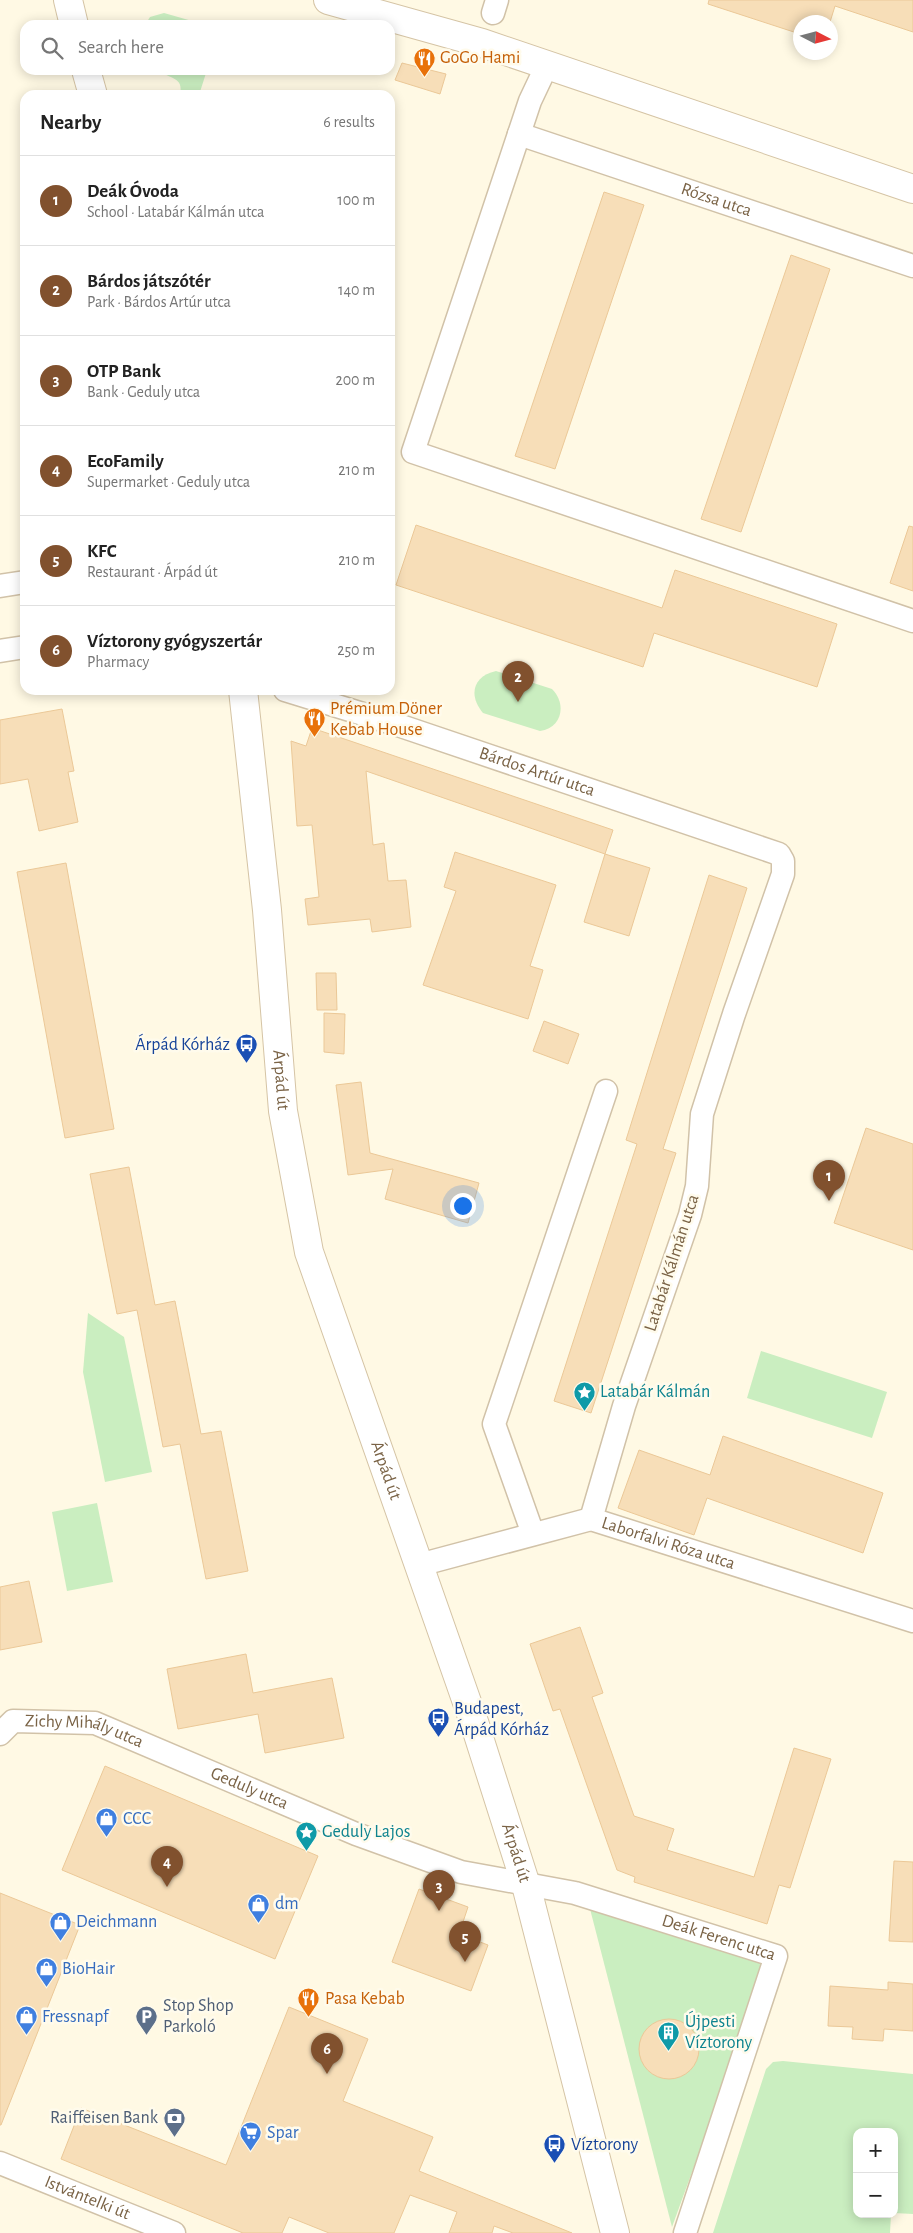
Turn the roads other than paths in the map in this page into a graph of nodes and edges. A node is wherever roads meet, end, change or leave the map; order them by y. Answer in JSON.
{"nodes":[{"id":1,"x":68,"y":0,"type":"edge"},
{"id":2,"x":328,"y":0,"type":"edge"},
{"id":3,"x":73,"y":20,"type":"edge"},
{"id":4,"x":547,"y":65,"type":"junction"},
{"id":5,"x":87,"y":75,"type":"edge"},
{"id":6,"x":92,"y":90,"type":"edge"},
{"id":7,"x":519,"y":134,"type":"junction"},
{"id":8,"x":913,"y":190,"type":"edge"},
{"id":9,"x":913,"y":266,"type":"edge"},
{"id":10,"x":20,"y":583,"type":"edge"},
{"id":11,"x":0,"y":586,"type":"edge"},
{"id":12,"x":913,"y":621,"type":"edge"},
{"id":13,"x":20,"y":648,"type":"edge"},
{"id":14,"x":0,"y":651,"type":"edge"},
{"id":15,"x":244,"y":695,"type":"edge"},
{"id":16,"x":301,"y":695,"type":"edge"},
{"id":17,"x":783,"y":861,"type":"joint"},
{"id":18,"x":606,"y":1091,"type":"dead end"},
{"id":19,"x":591,"y":1519,"type":"junction"},
{"id":20,"x":533,"y":1534,"type":"junction"},
{"id":21,"x":419,"y":1565,"type":"junction"},
{"id":22,"x":913,"y":1621,"type":"edge"},
{"id":23,"x":0,"y":1734,"type":"edge"},
{"id":24,"x":171,"y":1757,"type":"joint"},
{"id":25,"x":526,"y":1885,"type":"junction"},
{"id":26,"x":0,"y":2163,"type":"edge"},
{"id":27,"x":174,"y":2233,"type":"edge"},
{"id":28,"x":615,"y":2233,"type":"edge"},
{"id":29,"x":685,"y":2233,"type":"edge"}],
"edges":[{"from":1,"to":3,"type":"main road"},
{"from":2,"to":4,"type":"main road"},
{"from":4,"to":7,"type":"street"},
{"from":4,"to":8,"type":"main road"},
{"from":5,"to":6,"type":"main road"},
{"from":7,"to":9,"type":"street","name":"Rózsa utca"},
{"from":7,"to":12,"type":"street"},
{"from":10,"to":11,"type":"street"},
{"from":13,"to":14,"type":"street"},
{"from":15,"to":21,"type":"main road","name":"Árpád út"},
{"from":16,"to":17,"type":"street","name":"Bárdos Artúr utca"},
{"from":17,"to":19,"type":"street","name":"Latabár Kálmán utca"},
{"from":18,"to":20,"type":"street"},
{"from":19,"to":20,"type":"street","name":"Laborfalvi Róza utca"},
{"from":19,"to":22,"type":"street","name":"Laborfalvi Róza utca"},
{"from":20,"to":21,"type":"street","name":"Laborfalvi Róza utca"},
{"from":21,"to":25,"type":"main road","name":"Árpád út"},
{"from":23,"to":24,"type":"street","name":"Zichy Mihály utca"},
{"from":24,"to":25,"type":"street","name":"Geduly utca"},
{"from":25,"to":28,"type":"main road","name":"Árpád út"},
{"from":25,"to":29,"type":"street","name":"Deák Ferenc utca"},
{"from":26,"to":27,"type":"street","name":"Istvántelki út"}]}
